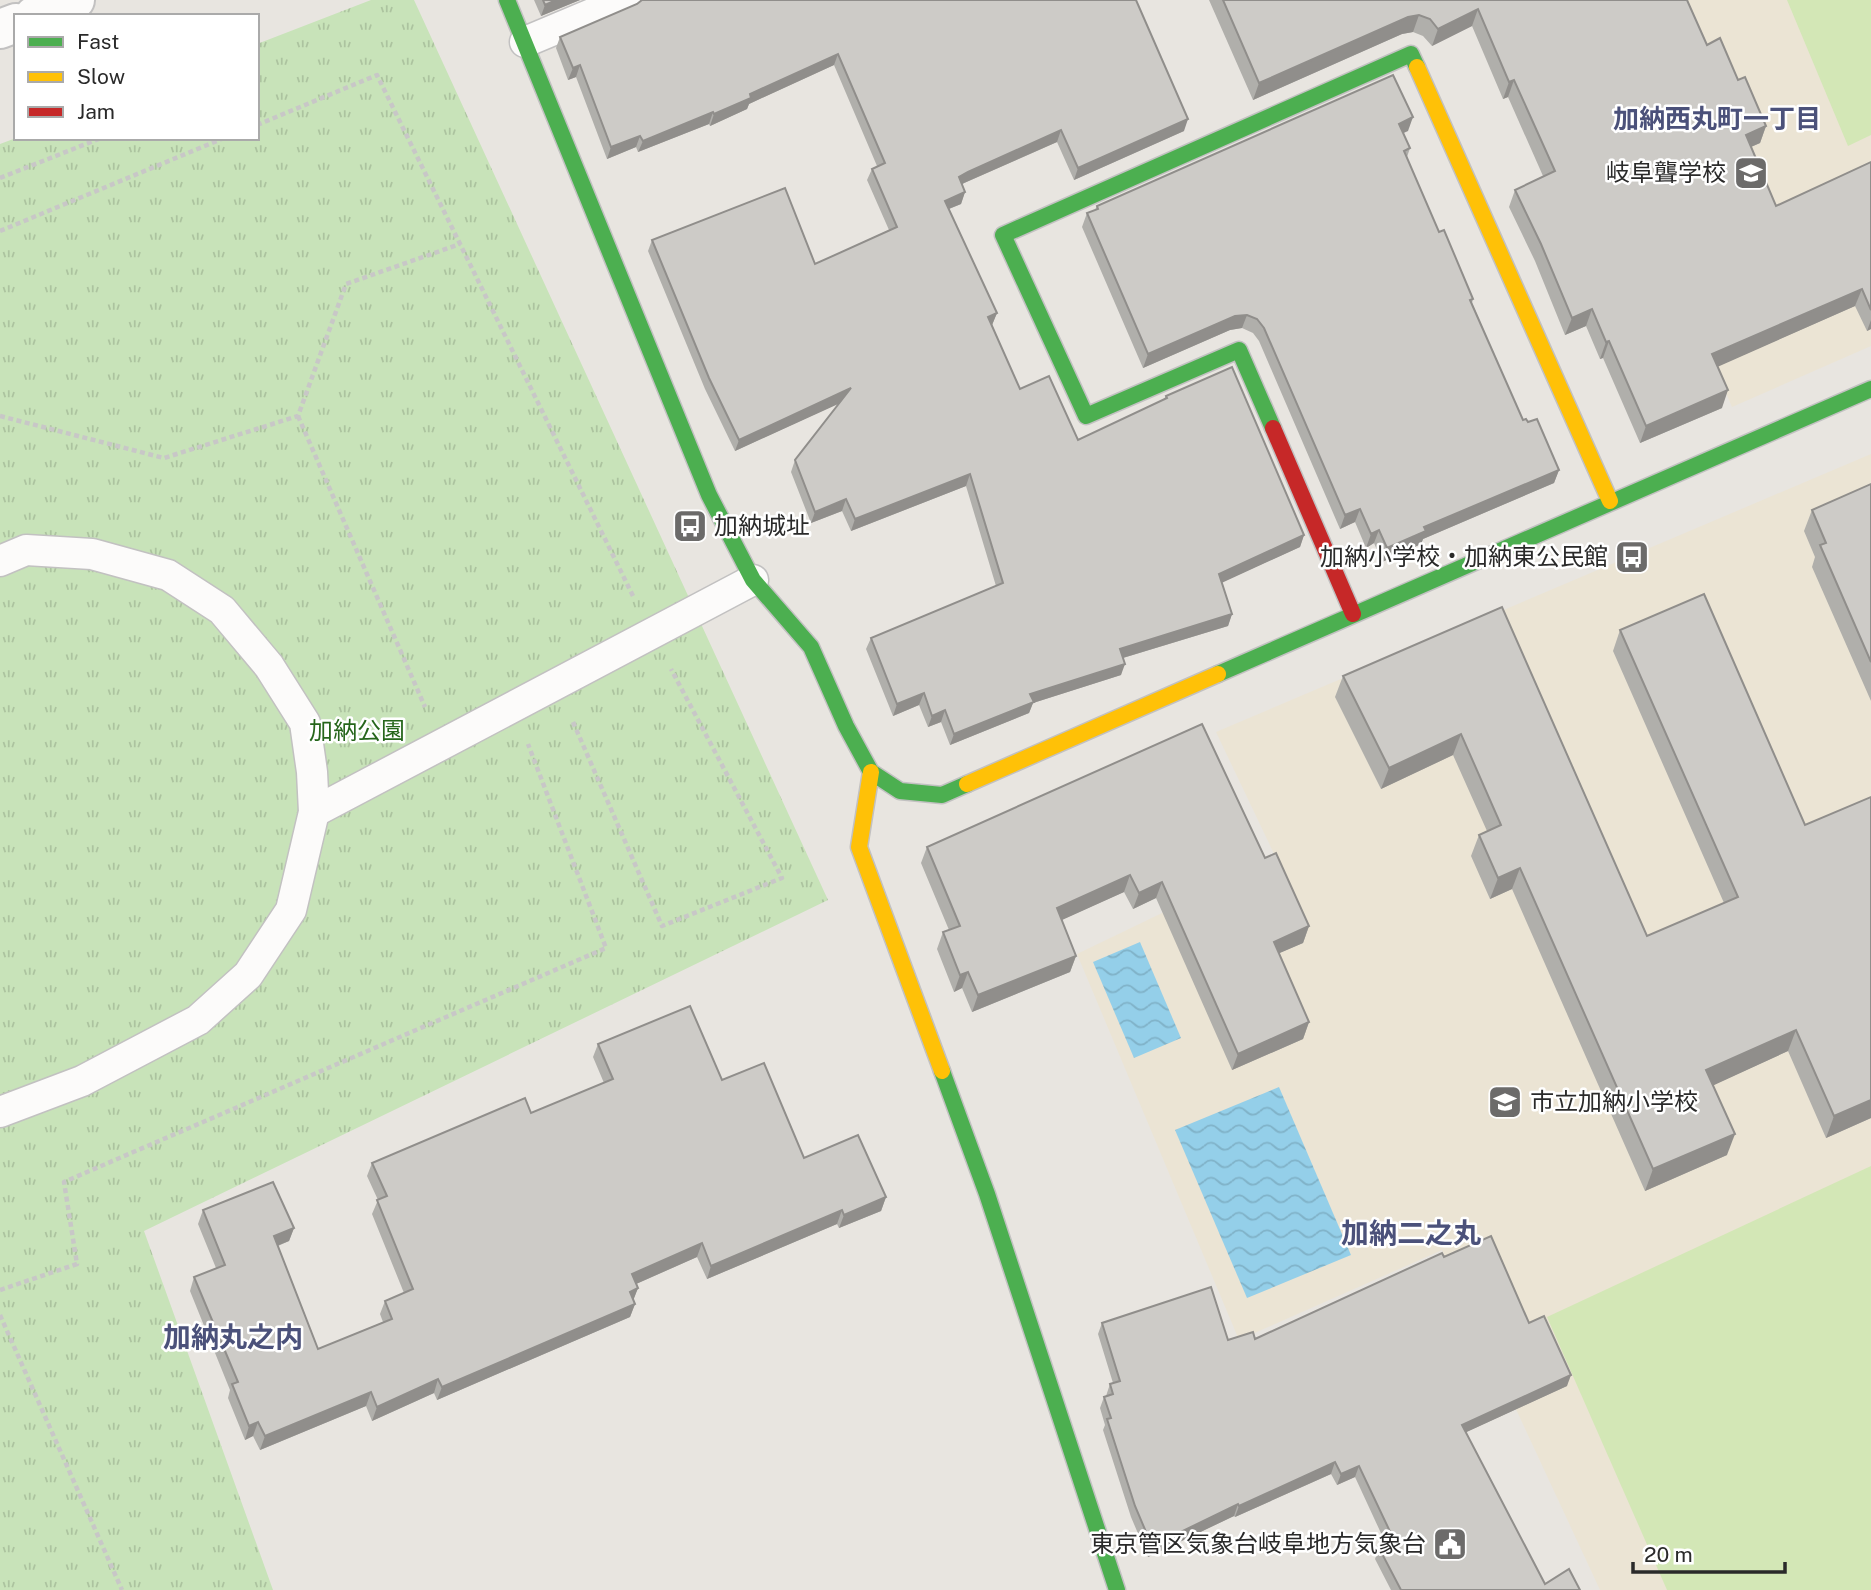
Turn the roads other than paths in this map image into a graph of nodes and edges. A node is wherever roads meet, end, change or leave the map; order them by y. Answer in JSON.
{"nodes":[{"id":1,"x":75,"y":0,"type":"edge"},
{"id":2,"x":508,"y":0,"type":"edge"},
{"id":3,"x":625,"y":0,"type":"edge"},
{"id":4,"x":39,"y":14,"type":"edge"},
{"id":5,"x":525,"y":41,"type":"junction"},
{"id":6,"x":1871,"y":390,"type":"edge"},
{"id":7,"x":1610,"y":501,"type":"junction"},
{"id":8,"x":0,"y":561,"type":"edge"},
{"id":9,"x":753,"y":580,"type":"junction"},
{"id":10,"x":1353,"y":614,"type":"junction"},
{"id":11,"x":871,"y":772,"type":"junction"},
{"id":12,"x":314,"y":812,"type":"junction"},
{"id":13,"x":0,"y":1112,"type":"edge"},
{"id":14,"x":1117,"y":1590,"type":"edge"}],
"edges":[{"from":1,"to":4,"type":"street"},
{"from":2,"to":5,"type":"street"},
{"from":3,"to":5,"type":"lane"},
{"from":5,"to":9,"type":"street"},
{"from":6,"to":7,"type":"street"},
{"from":7,"to":10,"type":"street"},
{"from":7,"to":10,"type":"street"},
{"from":8,"to":12,"type":"lane"},
{"from":9,"to":11,"type":"street"},
{"from":9,"to":12,"type":"lane"},
{"from":10,"to":11,"type":"street"},
{"from":11,"to":14,"type":"street"},
{"from":12,"to":13,"type":"lane"}]}
